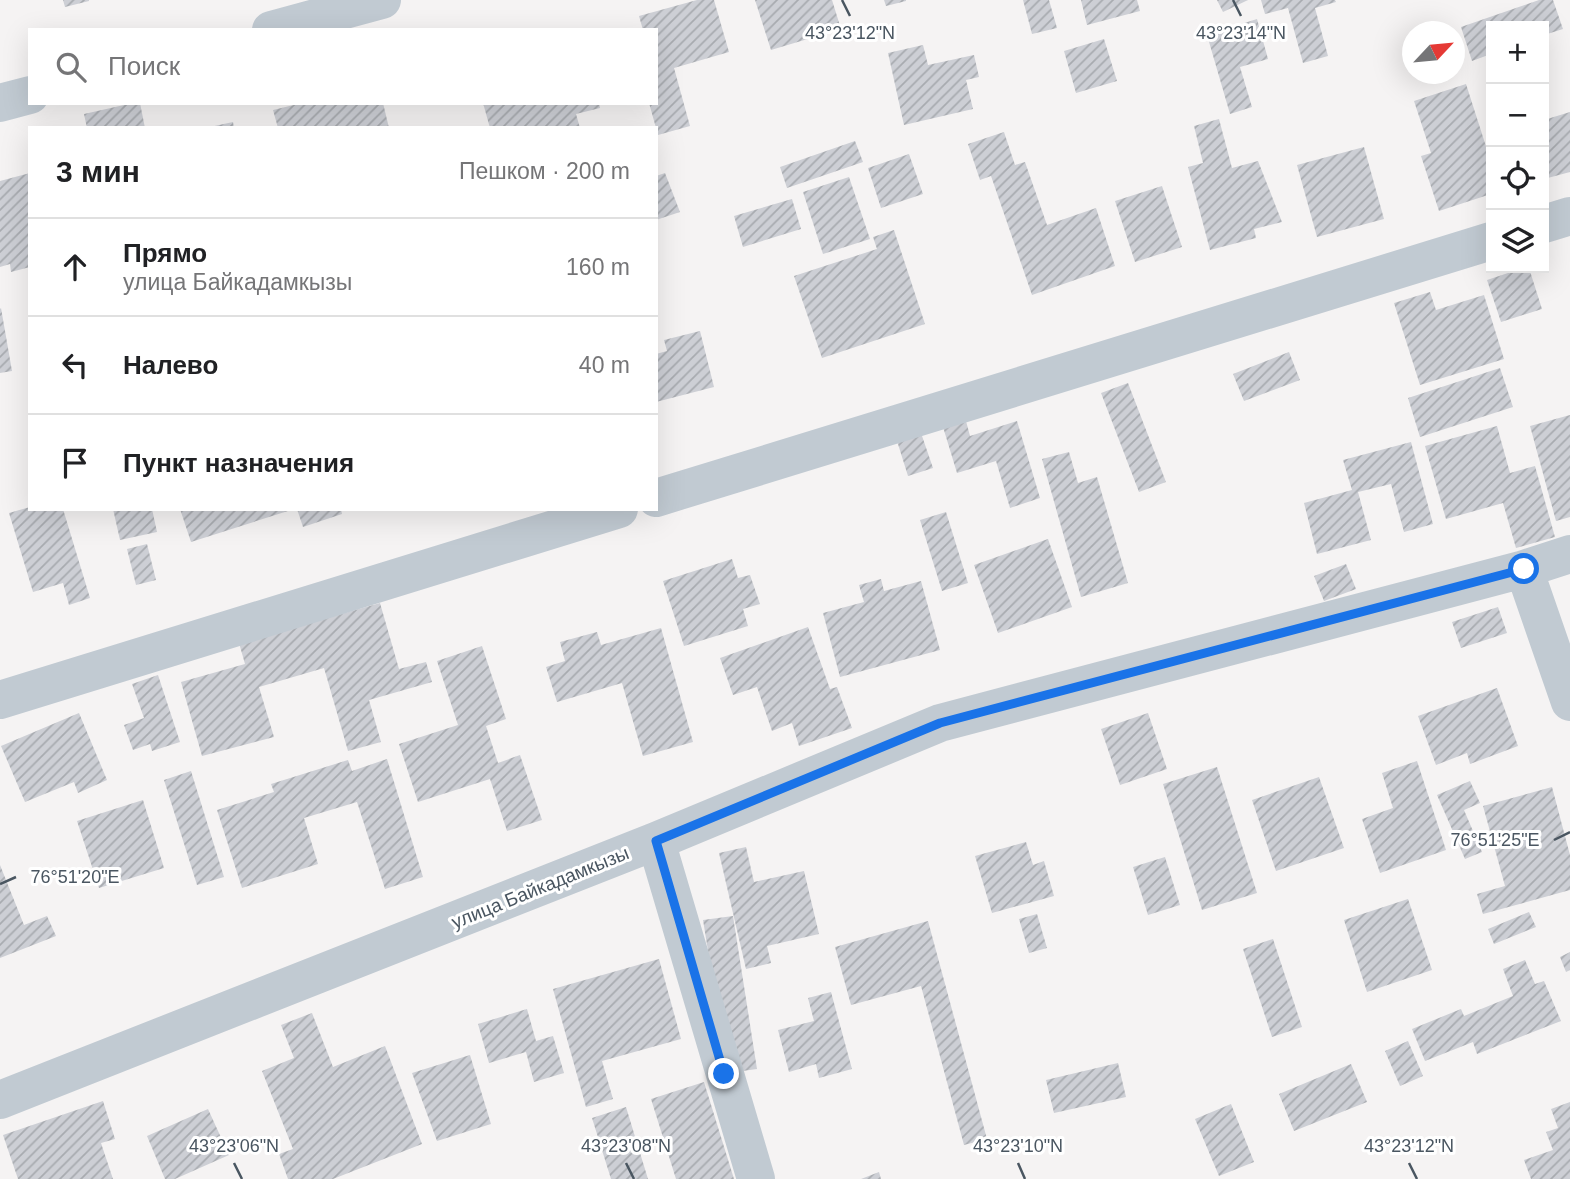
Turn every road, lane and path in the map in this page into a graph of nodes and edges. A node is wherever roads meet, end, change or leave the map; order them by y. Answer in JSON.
{"nodes":[{"id":1,"x":382,"y":0,"type":"edge"},
{"id":2,"x":278,"y":28,"type":"edge"},
{"id":3,"x":28,"y":96,"type":"edge"},
{"id":4,"x":0,"y":103,"type":"edge"},
{"id":5,"x":1570,"y":216,"type":"edge"},
{"id":6,"x":1549,"y":222,"type":"edge"},
{"id":7,"x":1486,"y":242,"type":"edge"},
{"id":8,"x":658,"y":497,"type":"edge"},
{"id":9,"x":613,"y":511,"type":"edge"},
{"id":10,"x":1570,"y":554,"type":"edge"},
{"id":11,"x":1524,"y":569,"type":"junction"},
{"id":12,"x":0,"y":700,"type":"edge"},
{"id":13,"x":1570,"y":702,"type":"edge"},
{"id":14,"x":656,"y":841,"type":"junction"},
{"id":15,"x":0,"y":1100,"type":"edge"},
{"id":16,"x":757,"y":1179,"type":"edge"}],
"edges":[{"from":1,"to":2,"type":"street"},
{"from":3,"to":4,"type":"street"},
{"from":5,"to":6,"type":"street"},
{"from":7,"to":8,"type":"street"},
{"from":9,"to":12,"type":"street"},
{"from":10,"to":11,"type":"street","name":"улица Байкадамкызы"},
{"from":11,"to":13,"type":"street"},
{"from":11,"to":14,"type":"street","name":"улица Байкадамкызы"},
{"from":14,"to":15,"type":"street","name":"улица Байкадамкызы"},
{"from":14,"to":16,"type":"street"}]}
